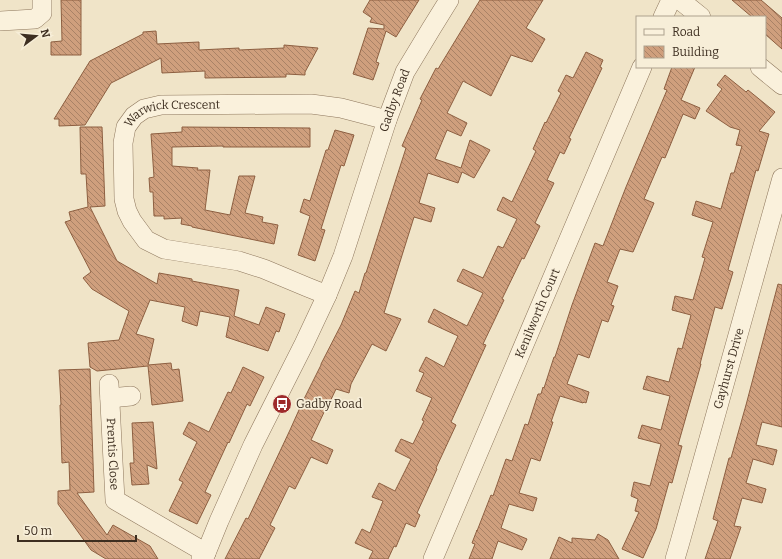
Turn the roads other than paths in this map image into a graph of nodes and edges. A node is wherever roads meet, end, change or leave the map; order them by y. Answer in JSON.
{"nodes":[{"id":1,"x":42,"y":0,"type":"edge"},
{"id":2,"x":449,"y":0,"type":"edge"},
{"id":3,"x":671,"y":0,"type":"edge"},
{"id":4,"x":680,"y":0,"type":"edge"},
{"id":5,"x":663,"y":16,"type":"edge"},
{"id":6,"x":700,"y":16,"type":"edge"},
{"id":7,"x":0,"y":21,"type":"edge"},
{"id":8,"x":642,"y":68,"type":"edge"},
{"id":9,"x":761,"y":68,"type":"edge"},
{"id":10,"x":782,"y":85,"type":"edge"},
{"id":11,"x":387,"y":120,"type":"junction"},
{"id":12,"x":782,"y":178,"type":"edge"},
{"id":13,"x":328,"y":295,"type":"junction"},
{"id":14,"x":131,"y":396,"type":"dead end"},
{"id":15,"x":204,"y":556,"type":"edge"},
{"id":16,"x":433,"y":559,"type":"edge"},
{"id":17,"x":675,"y":559,"type":"edge"}],
"edges":[{"from":1,"to":7,"type":"street"},
{"from":2,"to":11,"type":"street","name":"Gadby Road"},
{"from":3,"to":5,"type":"street"},
{"from":4,"to":6,"type":"street"},
{"from":8,"to":16,"type":"street","name":"Kenilworth Court"},
{"from":9,"to":10,"type":"street"},
{"from":11,"to":13,"type":"street","name":"Gadby Road"},
{"from":11,"to":13,"type":"street","name":"Warwick Crescent"},
{"from":12,"to":17,"type":"street","name":"Gayhurst Drive"},
{"from":13,"to":15,"type":"street","name":"Gadby Road"},
{"from":14,"to":15,"type":"street","name":"Prentis Close"}]}
